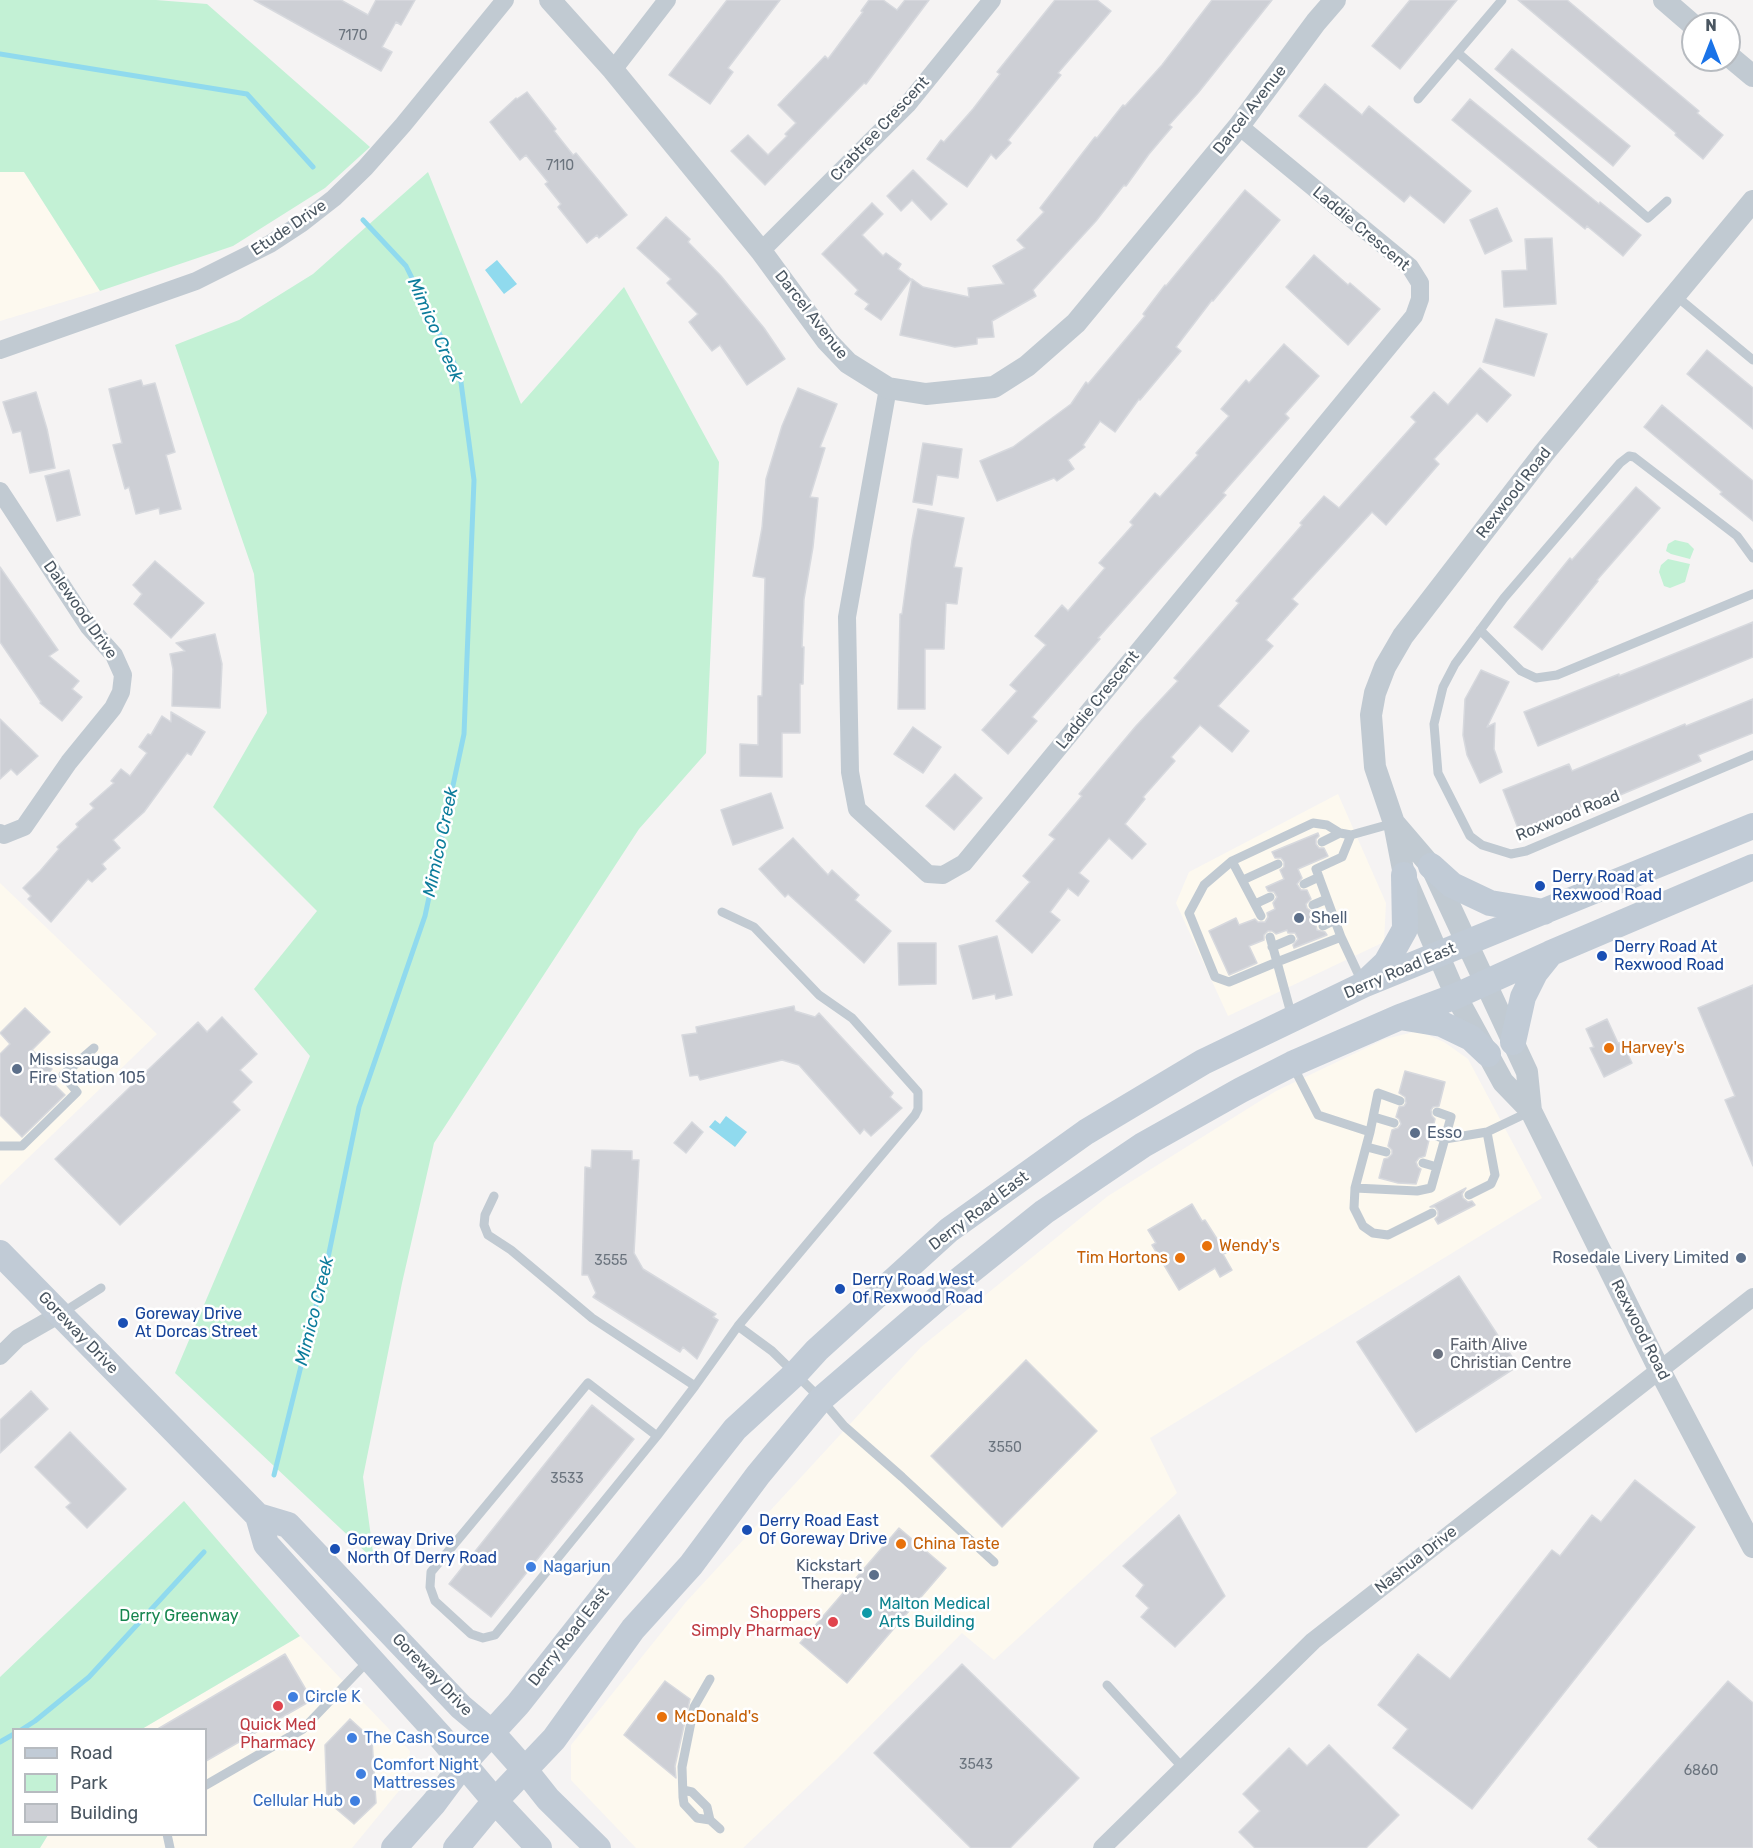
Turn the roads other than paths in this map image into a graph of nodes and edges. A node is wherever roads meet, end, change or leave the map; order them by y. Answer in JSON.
{"nodes":[{"id":1,"x":505,"y":0,"type":"edge"},
{"id":2,"x":550,"y":0,"type":"edge"},
{"id":3,"x":666,"y":0,"type":"edge"},
{"id":4,"x":992,"y":0,"type":"edge"},
{"id":5,"x":1335,"y":0,"type":"edge"},
{"id":6,"x":1502,"y":0,"type":"edge"},
{"id":7,"x":1664,"y":0,"type":"edge"},
{"id":8,"x":1681,"y":15,"type":"edge"},
{"id":9,"x":1458,"y":53,"type":"junction"},
{"id":10,"x":1741,"y":66,"type":"edge"},
{"id":11,"x":613,"y":70,"type":"junction"},
{"id":12,"x":1753,"y":76,"type":"edge"},
{"id":13,"x":1418,"y":99,"type":"dead end"},
{"id":14,"x":1239,"y":126,"type":"junction"},
{"id":15,"x":1667,"y":201,"type":"dead end"},
{"id":16,"x":1753,"y":201,"type":"edge"},
{"id":17,"x":761,"y":251,"type":"junction"},
{"id":18,"x":1676,"y":296,"type":"junction"},
{"id":19,"x":0,"y":350,"type":"edge"},
{"id":20,"x":1753,"y":360,"type":"edge"},
{"id":21,"x":888,"y":388,"type":"junction"},
{"id":22,"x":0,"y":491,"type":"edge"},
{"id":23,"x":1753,"y":558,"type":"edge"},
{"id":24,"x":1753,"y":594,"type":"edge"},
{"id":25,"x":1480,"y":630,"type":"junction"},
{"id":26,"x":1753,"y":755,"type":"edge"},
{"id":27,"x":1394,"y":823,"type":"junction"},
{"id":28,"x":1753,"y":826,"type":"edge"},
{"id":29,"x":0,"y":833,"type":"edge"},
{"id":30,"x":1340,"y":833,"type":"junction"},
{"id":31,"x":1351,"y":835,"type":"junction"},
{"id":32,"x":1322,"y":842,"type":"dead end"},
{"id":33,"x":1232,"y":861,"type":"junction"},
{"id":34,"x":1278,"y":864,"type":"dead end"},
{"id":35,"x":1431,"y":866,"type":"junction"},
{"id":36,"x":1753,"y":867,"type":"edge"},
{"id":37,"x":1404,"y":874,"type":"junction"},
{"id":38,"x":1319,"y":877,"type":"junction"},
{"id":39,"x":1243,"y":880,"type":"junction"},
{"id":40,"x":1304,"y":884,"type":"dead end"},
{"id":41,"x":1270,"y":897,"type":"dead end"},
{"id":42,"x":1327,"y":899,"type":"junction"},
{"id":43,"x":1255,"y":904,"type":"junction"},
{"id":44,"x":1313,"y":904,"type":"dead end"},
{"id":45,"x":722,"y":912,"type":"dead end"},
{"id":46,"x":1544,"y":912,"type":"junction"},
{"id":47,"x":1261,"y":916,"type":"dead end"},
{"id":48,"x":1335,"y":921,"type":"junction"},
{"id":49,"x":1323,"y":926,"type":"dead end"},
{"id":50,"x":1341,"y":937,"type":"junction"},
{"id":51,"x":1291,"y":939,"type":"dead end"},
{"id":52,"x":1467,"y":943,"type":"junction"},
{"id":53,"x":1551,"y":953,"type":"junction"},
{"id":54,"x":1439,"y":956,"type":"junction"},
{"id":55,"x":1277,"y":962,"type":"junction"},
{"id":56,"x":1485,"y":982,"type":"junction"},
{"id":57,"x":1364,"y":985,"type":"junction"},
{"id":58,"x":1456,"y":996,"type":"junction"},
{"id":59,"x":1400,"y":1017,"type":"junction"},
{"id":60,"x":1292,"y":1019,"type":"junction"},
{"id":61,"x":1513,"y":1042,"type":"junction"},
{"id":62,"x":94,"y":1047,"type":"dead end"},
{"id":63,"x":1488,"y":1054,"type":"junction"},
{"id":64,"x":1292,"y":1064,"type":"junction"},
{"id":65,"x":1401,"y":1101,"type":"dead end"},
{"id":66,"x":1531,"y":1111,"type":"junction"},
{"id":67,"x":1437,"y":1112,"type":"dead end"},
{"id":68,"x":1374,"y":1118,"type":"junction"},
{"id":69,"x":1394,"y":1124,"type":"dead end"},
{"id":70,"x":1370,"y":1132,"type":"junction"},
{"id":71,"x":1487,"y":1132,"type":"junction"},
{"id":72,"x":1431,"y":1134,"type":"dead end"},
{"id":73,"x":1445,"y":1138,"type":"junction"},
{"id":74,"x":0,"y":1146,"type":"edge"},
{"id":75,"x":1367,"y":1147,"type":"junction"},
{"id":76,"x":1386,"y":1152,"type":"dead end"},
{"id":77,"x":1423,"y":1163,"type":"dead end"},
{"id":78,"x":1437,"y":1167,"type":"junction"},
{"id":79,"x":1354,"y":1188,"type":"junction"},
{"id":80,"x":1469,"y":1195,"type":"dead end"},
{"id":81,"x":494,"y":1196,"type":"dead end"},
{"id":82,"x":1432,"y":1213,"type":"dead end"},
{"id":83,"x":0,"y":1253,"type":"edge"},
{"id":84,"x":101,"y":1288,"type":"dead end"},
{"id":85,"x":1753,"y":1297,"type":"edge"},
{"id":86,"x":60,"y":1314,"type":"junction"},
{"id":87,"x":738,"y":1326,"type":"junction"},
{"id":88,"x":0,"y":1356,"type":"edge"},
{"id":89,"x":1659,"y":1369,"type":"junction"},
{"id":90,"x":796,"y":1373,"type":"junction"},
{"id":91,"x":694,"y":1386,"type":"junction"},
{"id":92,"x":821,"y":1399,"type":"junction"},
{"id":93,"x":657,"y":1436,"type":"junction"},
{"id":94,"x":258,"y":1516,"type":"junction"},
{"id":95,"x":1753,"y":1547,"type":"edge"},
{"id":96,"x":994,"y":1562,"type":"dead end"},
{"id":97,"x":369,"y":1660,"type":"junction"},
{"id":98,"x":710,"y":1679,"type":"dead end"},
{"id":99,"x":1107,"y":1685,"type":"dead end"},
{"id":100,"x":492,"y":1733,"type":"junction"},
{"id":101,"x":463,"y":1764,"type":"junction"},
{"id":102,"x":1183,"y":1768,"type":"junction"},
{"id":103,"x":525,"y":1770,"type":"junction"},
{"id":104,"x":207,"y":1784,"type":"edge"},
{"id":105,"x":683,"y":1790,"type":"junction"},
{"id":106,"x":495,"y":1801,"type":"junction"},
{"id":107,"x":710,"y":1821,"type":"junction"},
{"id":108,"x":720,"y":1829,"type":"dead end"},
{"id":109,"x":394,"y":1848,"type":"edge"},
{"id":110,"x":456,"y":1848,"type":"edge"},
{"id":111,"x":539,"y":1848,"type":"edge"},
{"id":112,"x":598,"y":1848,"type":"edge"},
{"id":113,"x":1101,"y":1848,"type":"edge"}],
"edges":[{"from":1,"to":19,"type":"street","name":"Etude Drive"},
{"from":2,"to":11,"type":"street","name":"Darcel Avenue"},
{"from":3,"to":11,"type":"street"},
{"from":4,"to":17,"type":"street","name":"Crabtree Crescent"},
{"from":5,"to":14,"type":"street","name":"Darcel Avenue"},
{"from":6,"to":9,"type":"lane"},
{"from":7,"to":8,"type":"street"},
{"from":9,"to":13,"type":"lane"},
{"from":9,"to":15,"type":"lane"},
{"from":10,"to":12,"type":"street"},
{"from":11,"to":17,"type":"street","name":"Darcel Avenue"},
{"from":14,"to":21,"type":"street","name":"Darcel Avenue"},
{"from":14,"to":21,"type":"street","name":"Laddie Crescent"},
{"from":16,"to":18,"type":"street","name":"Rexwood Road"},
{"from":17,"to":21,"type":"street","name":"Darcel Avenue"},
{"from":18,"to":20,"type":"lane"},
{"from":18,"to":27,"type":"street","name":"Rexwood Road"},
{"from":22,"to":29,"type":"street","name":"Dalewood Drive"},
{"from":23,"to":25,"type":"lane","name":"Roxwood Road"},
{"from":24,"to":25,"type":"lane"},
{"from":25,"to":26,"type":"lane","name":"Roxwood Road"},
{"from":27,"to":31,"type":"lane"},
{"from":27,"to":35,"type":"street","name":"Rexwood Road"},
{"from":27,"to":37,"type":"street","name":"Rexwood Road"},
{"from":28,"to":46,"type":"main road","name":"Derry Road East"},
{"from":30,"to":31,"type":"lane"},
{"from":30,"to":32,"type":"lane"},
{"from":30,"to":33,"type":"lane"},
{"from":31,"to":38,"type":"lane"},
{"from":33,"to":39,"type":"lane"},
{"from":33,"to":55,"type":"lane"},
{"from":34,"to":39,"type":"lane"},
{"from":35,"to":46,"type":"main road"},
{"from":35,"to":52,"type":"street","name":"Rexwood Road"},
{"from":36,"to":53,"type":"main road"},
{"from":37,"to":54,"type":"street","name":"Rexwood Road"},
{"from":37,"to":57,"type":"main road"},
{"from":38,"to":40,"type":"lane"},
{"from":38,"to":42,"type":"lane"},
{"from":39,"to":43,"type":"lane"},
{"from":41,"to":43,"type":"lane"},
{"from":42,"to":44,"type":"lane"},
{"from":42,"to":48,"type":"lane"},
{"from":43,"to":47,"type":"lane"},
{"from":45,"to":87,"type":"lane"},
{"from":46,"to":52,"type":"main road","name":"Derry Road East"},
{"from":48,"to":49,"type":"lane"},
{"from":48,"to":50,"type":"lane"},
{"from":50,"to":55,"type":"lane"},
{"from":50,"to":57,"type":"lane"},
{"from":51,"to":55,"type":"lane"},
{"from":52,"to":54,"type":"main road","name":"Derry Road East"},
{"from":52,"to":56,"type":"street","name":"Rexwood Road"},
{"from":53,"to":56,"type":"main road"},
{"from":53,"to":61,"type":"main road"},
{"from":54,"to":57,"type":"main road","name":"Derry Road East"},
{"from":54,"to":58,"type":"street","name":"Rexwood Road"},
{"from":55,"to":60,"type":"lane"},
{"from":56,"to":58,"type":"main road"},
{"from":56,"to":61,"type":"street","name":"Rexwood Road"},
{"from":57,"to":60,"type":"main road","name":"Derry Road East"},
{"from":58,"to":59,"type":"main road"},
{"from":58,"to":63,"type":"street","name":"Rexwood Road"},
{"from":59,"to":63,"type":"main road"},
{"from":59,"to":64,"type":"main road"},
{"from":60,"to":90,"type":"main road","name":"Derry Road East"},
{"from":61,"to":66,"type":"street","name":"Rexwood Road"},
{"from":62,"to":74,"type":"lane"},
{"from":63,"to":66,"type":"street","name":"Rexwood Road"},
{"from":64,"to":70,"type":"lane"},
{"from":64,"to":92,"type":"main road"},
{"from":65,"to":68,"type":"lane"},
{"from":66,"to":71,"type":"lane"},
{"from":66,"to":89,"type":"street","name":"Rexwood Road"},
{"from":67,"to":73,"type":"lane"},
{"from":68,"to":69,"type":"lane"},
{"from":68,"to":70,"type":"lane"},
{"from":70,"to":75,"type":"lane"},
{"from":71,"to":73,"type":"lane"},
{"from":71,"to":80,"type":"lane"},
{"from":72,"to":73,"type":"lane"},
{"from":73,"to":78,"type":"lane"},
{"from":75,"to":76,"type":"lane"},
{"from":75,"to":79,"type":"lane"},
{"from":77,"to":78,"type":"lane"},
{"from":78,"to":79,"type":"lane"},
{"from":79,"to":82,"type":"lane"},
{"from":81,"to":91,"type":"lane"},
{"from":83,"to":86,"type":"main road","name":"Goreway Drive"},
{"from":84,"to":86,"type":"lane"},
{"from":85,"to":89,"type":"street","name":"Nashua Drive"},
{"from":86,"to":88,"type":"street"},
{"from":86,"to":94,"type":"main road","name":"Goreway Drive"},
{"from":87,"to":90,"type":"lane"},
{"from":87,"to":91,"type":"lane"},
{"from":89,"to":95,"type":"street","name":"Rexwood Road"},
{"from":89,"to":102,"type":"street","name":"Nashua Drive"},
{"from":90,"to":92,"type":"lane"},
{"from":90,"to":100,"type":"main road","name":"Derry Road East"},
{"from":91,"to":93,"type":"lane"},
{"from":92,"to":96,"type":"lane"},
{"from":92,"to":103,"type":"main road"},
{"from":93,"to":93,"type":"lane"},
{"from":94,"to":97,"type":"main road","name":"Goreway Drive"},
{"from":94,"to":100,"type":"main road","name":"Goreway Drive"},
{"from":97,"to":101,"type":"main road","name":"Goreway Drive"},
{"from":97,"to":104,"type":"lane"},
{"from":98,"to":105,"type":"lane"},
{"from":99,"to":102,"type":"lane"},
{"from":100,"to":101,"type":"main road","name":"Derry Road East"},
{"from":100,"to":103,"type":"main road","name":"Goreway Drive"},
{"from":101,"to":106,"type":"main road","name":"Goreway Drive"},
{"from":101,"to":109,"type":"main road","name":"Derry Road East"},
{"from":102,"to":113,"type":"street","name":"Nashua Drive"},
{"from":103,"to":106,"type":"main road"},
{"from":103,"to":112,"type":"main road","name":"Goreway Drive"},
{"from":105,"to":107,"type":"lane"},
{"from":105,"to":107,"type":"lane"},
{"from":106,"to":110,"type":"main road"},
{"from":106,"to":111,"type":"main road","name":"Goreway Drive"},
{"from":107,"to":108,"type":"lane"}]}
